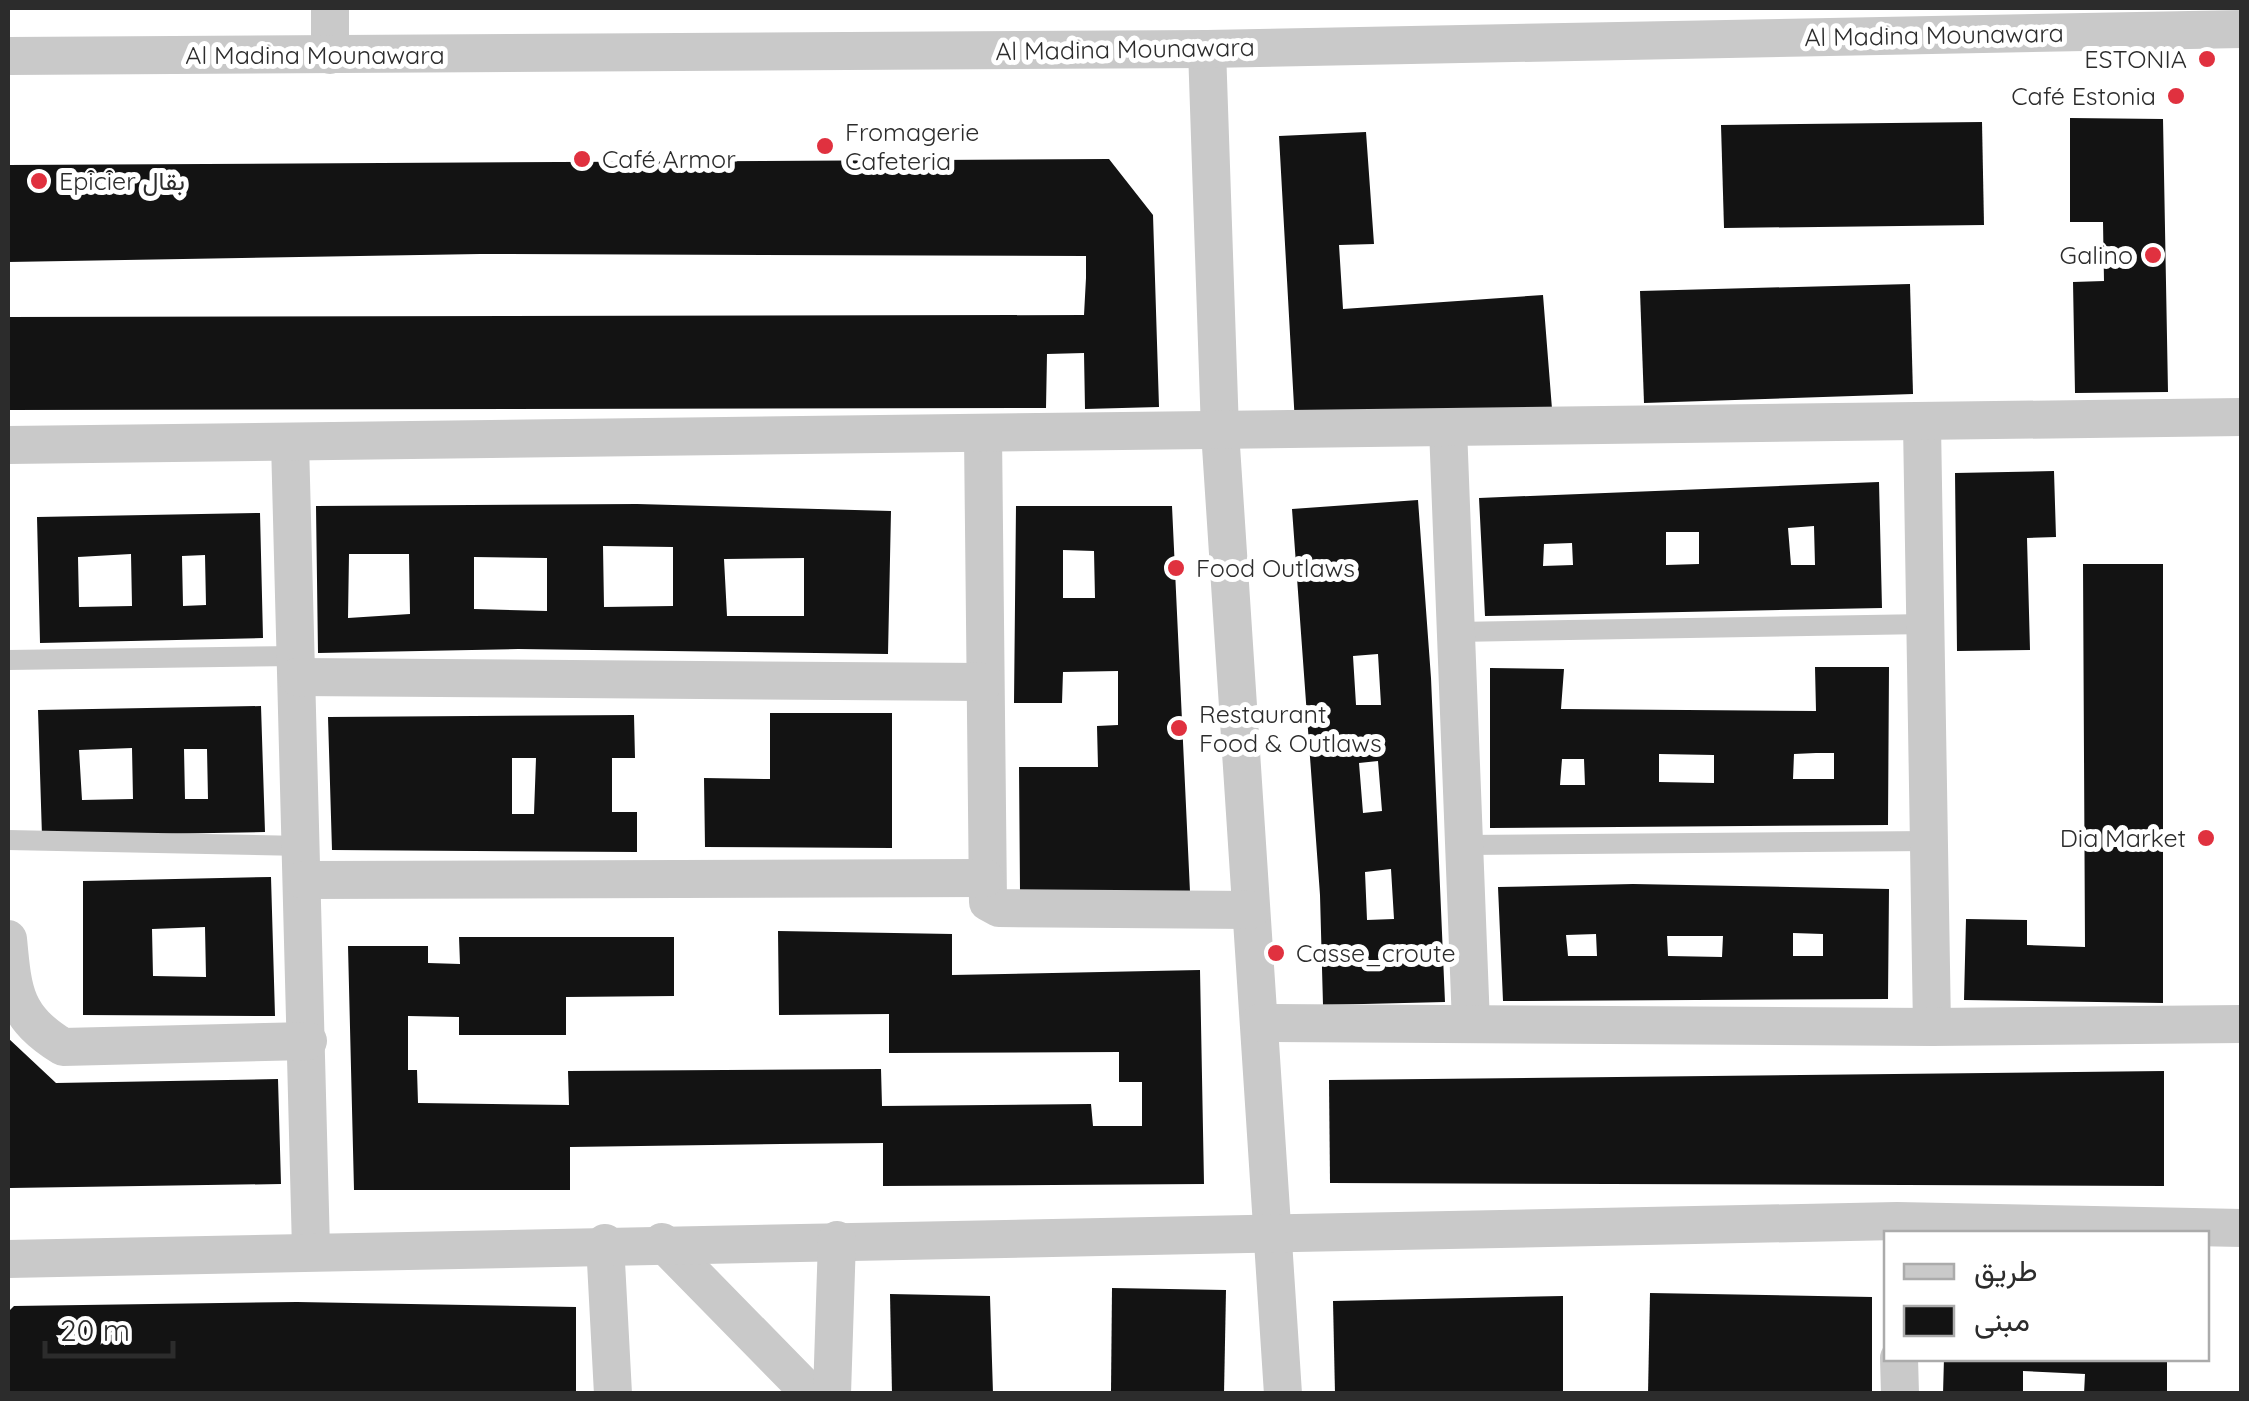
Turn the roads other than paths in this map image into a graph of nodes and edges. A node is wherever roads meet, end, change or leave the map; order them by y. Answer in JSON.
{"nodes":[{"id":1,"x":330,"y":8,"type":"edge"},
{"id":2,"x":2242,"y":30,"type":"edge"},
{"id":3,"x":1207,"y":49,"type":"junction"},
{"id":4,"x":8,"y":56,"type":"edge"},
{"id":5,"x":330,"y":56,"type":"junction"},
{"id":6,"x":2242,"y":417,"type":"edge"},
{"id":7,"x":1922,"y":424,"type":"junction"},
{"id":8,"x":1448,"y":428,"type":"junction"},
{"id":9,"x":1220,"y":431,"type":"junction"},
{"id":10,"x":983,"y":434,"type":"junction"},
{"id":11,"x":290,"y":442,"type":"junction"},
{"id":12,"x":8,"y":445,"type":"edge"},
{"id":13,"x":1926,"y":624,"type":"junction"},
{"id":14,"x":1456,"y":632,"type":"junction"},
{"id":15,"x":8,"y":660,"type":"edge"},
{"id":16,"x":296,"y":666,"type":"junction"},
{"id":17,"x":984,"y":682,"type":"junction"},
{"id":18,"x":8,"y":840,"type":"edge"},
{"id":19,"x":1929,"y":841,"type":"junction"},
{"id":20,"x":1465,"y":846,"type":"junction"},
{"id":21,"x":303,"y":863,"type":"junction"},
{"id":22,"x":985,"y":878,"type":"junction"},
{"id":23,"x":1251,"y":910,"type":"junction"},
{"id":24,"x":8,"y":940,"type":"edge"},
{"id":25,"x":1258,"y":1022,"type":"junction"},
{"id":26,"x":1472,"y":1024,"type":"junction"},
{"id":27,"x":2242,"y":1024,"type":"edge"},
{"id":28,"x":1932,"y":1027,"type":"junction"},
{"id":29,"x":308,"y":1041,"type":"junction"},
{"id":30,"x":1897,"y":1227,"type":"edge"},
{"id":31,"x":2242,"y":1228,"type":"edge"},
{"id":32,"x":1272,"y":1232,"type":"junction"},
{"id":33,"x":837,"y":1240,"type":"junction"},
{"id":34,"x":662,"y":1242,"type":"junction"},
{"id":35,"x":604,"y":1243,"type":"junction"},
{"id":36,"x":311,"y":1249,"type":"junction"},
{"id":37,"x":8,"y":1258,"type":"edge"},
{"id":38,"x":1899,"y":1361,"type":"edge"},
{"id":39,"x":613,"y":1394,"type":"edge"},
{"id":40,"x":811,"y":1394,"type":"edge"},
{"id":41,"x":832,"y":1394,"type":"edge"},
{"id":42,"x":1283,"y":1394,"type":"edge"},
{"id":43,"x":1900,"y":1394,"type":"edge"}],
"edges":[{"from":1,"to":5,"type":"street"},
{"from":2,"to":3,"type":"street","name":"Al Madina Mounawara"},
{"from":3,"to":5,"type":"street","name":"Al Madina Mounawara"},
{"from":3,"to":9,"type":"street"},
{"from":4,"to":5,"type":"street","name":"Al Madina Mounawara"},
{"from":6,"to":7,"type":"street"},
{"from":7,"to":8,"type":"street"},
{"from":7,"to":13,"type":"street"},
{"from":8,"to":9,"type":"street"},
{"from":8,"to":14,"type":"street"},
{"from":9,"to":10,"type":"street"},
{"from":9,"to":23,"type":"street"},
{"from":10,"to":11,"type":"street"},
{"from":10,"to":17,"type":"street"},
{"from":11,"to":12,"type":"street"},
{"from":11,"to":16,"type":"street"},
{"from":13,"to":14,"type":"lane"},
{"from":13,"to":19,"type":"street"},
{"from":14,"to":20,"type":"street"},
{"from":15,"to":16,"type":"lane"},
{"from":16,"to":17,"type":"street"},
{"from":16,"to":21,"type":"street"},
{"from":17,"to":22,"type":"street"},
{"from":18,"to":21,"type":"lane"},
{"from":19,"to":20,"type":"lane"},
{"from":19,"to":28,"type":"street"},
{"from":20,"to":26,"type":"street"},
{"from":21,"to":22,"type":"street"},
{"from":21,"to":29,"type":"street"},
{"from":22,"to":23,"type":"street"},
{"from":23,"to":25,"type":"street"},
{"from":24,"to":29,"type":"street"},
{"from":25,"to":26,"type":"street"},
{"from":25,"to":32,"type":"street"},
{"from":26,"to":28,"type":"street"},
{"from":27,"to":28,"type":"street"},
{"from":29,"to":36,"type":"street"},
{"from":30,"to":31,"type":"street"},
{"from":30,"to":32,"type":"street"},
{"from":32,"to":33,"type":"street"},
{"from":32,"to":42,"type":"street"},
{"from":33,"to":34,"type":"street"},
{"from":33,"to":41,"type":"street"},
{"from":34,"to":35,"type":"street"},
{"from":34,"to":40,"type":"street"},
{"from":35,"to":36,"type":"street"},
{"from":35,"to":39,"type":"street"},
{"from":36,"to":37,"type":"street"},
{"from":38,"to":43,"type":"street"}]}
